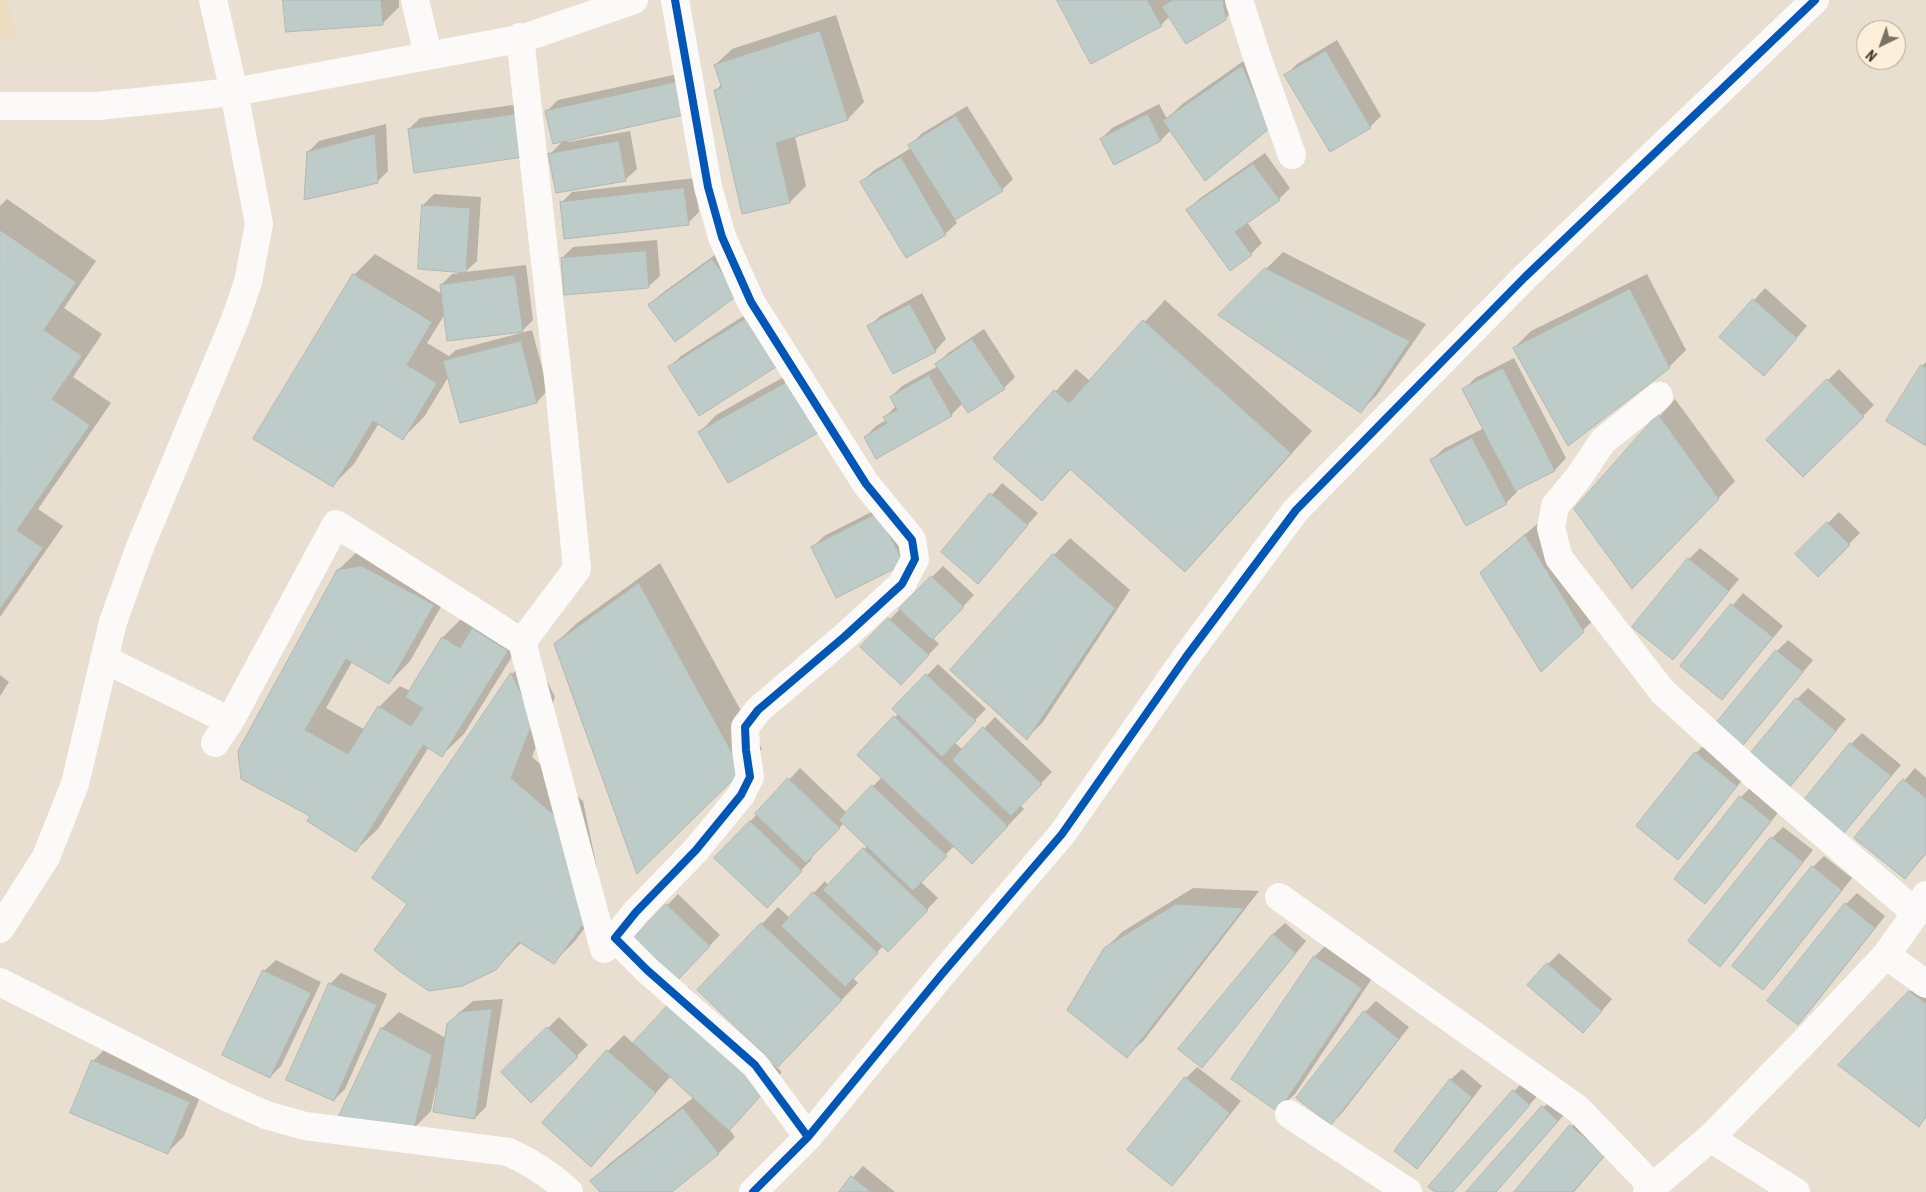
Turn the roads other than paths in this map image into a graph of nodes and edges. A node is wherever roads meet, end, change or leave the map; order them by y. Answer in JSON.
{"nodes":[{"id":1,"x":212,"y":0,"type":"edge"},
{"id":2,"x":415,"y":0,"type":"edge"},
{"id":3,"x":634,"y":0,"type":"edge"},
{"id":4,"x":675,"y":0,"type":"edge"},
{"id":5,"x":1239,"y":0,"type":"edge"},
{"id":6,"x":1815,"y":0,"type":"edge"},
{"id":7,"x":520,"y":37,"type":"junction"},
{"id":8,"x":428,"y":55,"type":"junction"},
{"id":9,"x":234,"y":92,"type":"junction"},
{"id":10,"x":0,"y":106,"type":"edge"},
{"id":11,"x":1292,"y":155,"type":"dead end"},
{"id":12,"x":1659,"y":396,"type":"dead end"},
{"id":13,"x":522,"y":642,"type":"junction"},
{"id":14,"x":104,"y":658,"type":"junction"},
{"id":15,"x":1279,"y":897,"type":"dead end"},
{"id":16,"x":1921,"y":904,"type":"edge"},
{"id":17,"x":0,"y":929,"type":"edge"},
{"id":18,"x":604,"y":948,"type":"dead end"},
{"id":19,"x":1886,"y":955,"type":"junction"},
{"id":20,"x":0,"y":982,"type":"edge"},
{"id":21,"x":1926,"y":984,"type":"edge"},
{"id":22,"x":1289,"y":1114,"type":"dead end"},
{"id":23,"x":808,"y":1137,"type":"junction"},
{"id":24,"x":1710,"y":1138,"type":"junction"},
{"id":25,"x":1650,"y":1190,"type":"edge"},
{"id":26,"x":569,"y":1192,"type":"edge"},
{"id":27,"x":753,"y":1192,"type":"edge"},
{"id":28,"x":1408,"y":1192,"type":"edge"},
{"id":29,"x":1796,"y":1192,"type":"edge"}],
"edges":[{"from":1,"to":9,"type":"street"},
{"from":2,"to":8,"type":"street"},
{"from":3,"to":7,"type":"street"},
{"from":4,"to":23,"type":"street"},
{"from":5,"to":11,"type":"street"},
{"from":6,"to":23,"type":"street"},
{"from":7,"to":8,"type":"street"},
{"from":7,"to":13,"type":"street"},
{"from":8,"to":9,"type":"street"},
{"from":9,"to":10,"type":"street"},
{"from":9,"to":14,"type":"street"},
{"from":12,"to":16,"type":"street"},
{"from":13,"to":14,"type":"street"},
{"from":13,"to":18,"type":"street"},
{"from":14,"to":17,"type":"street"},
{"from":15,"to":25,"type":"street"},
{"from":16,"to":19,"type":"street"},
{"from":19,"to":21,"type":"street"},
{"from":19,"to":24,"type":"street"},
{"from":20,"to":26,"type":"street"},
{"from":22,"to":28,"type":"street"},
{"from":23,"to":27,"type":"street"},
{"from":24,"to":25,"type":"street"},
{"from":24,"to":29,"type":"street"}]}
